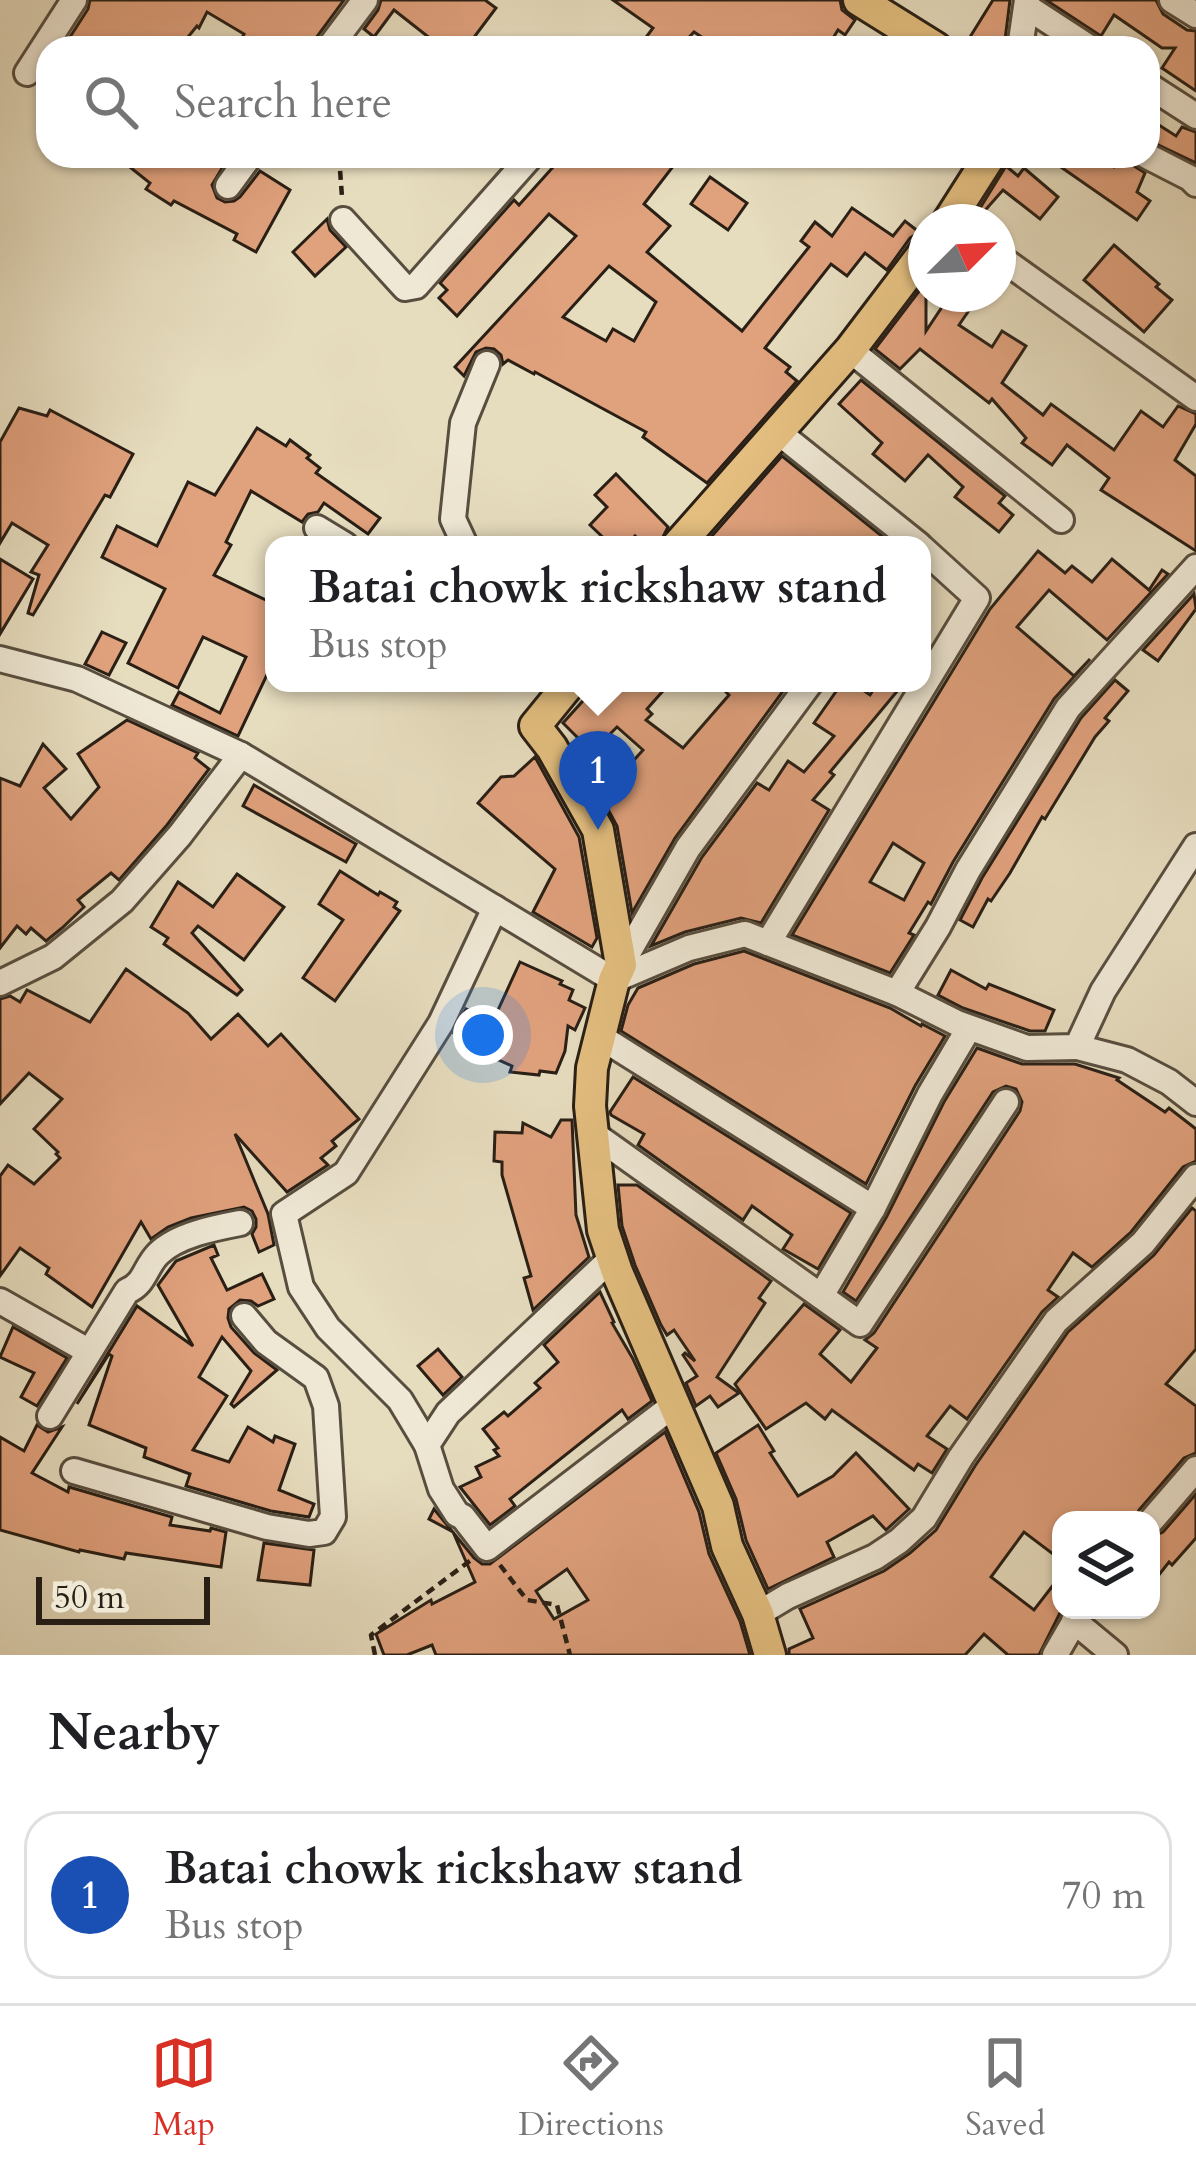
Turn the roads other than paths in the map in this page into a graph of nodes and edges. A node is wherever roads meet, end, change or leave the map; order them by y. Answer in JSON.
{"nodes":[{"id":1,"x":74,"y":0,"type":"edge"},
{"id":2,"x":364,"y":0,"type":"edge"},
{"id":3,"x":859,"y":0,"type":"edge"},
{"id":4,"x":1172,"y":0,"type":"edge"},
{"id":5,"x":1027,"y":4,"type":"edge"},
{"id":6,"x":1196,"y":15,"type":"edge"},
{"id":7,"x":51,"y":36,"type":"edge"},
{"id":8,"x":338,"y":36,"type":"edge"},
{"id":9,"x":917,"y":36,"type":"edge"},
{"id":10,"x":1022,"y":36,"type":"edge"},
{"id":11,"x":1073,"y":36,"type":"edge"},
{"id":12,"x":36,"y":60,"type":"edge"},
{"id":13,"x":27,"y":74,"type":"dead end"},
{"id":14,"x":1160,"y":93,"type":"edge"},
{"id":15,"x":1196,"y":116,"type":"edge"},
{"id":16,"x":1160,"y":163,"type":"edge"},
{"id":17,"x":241,"y":168,"type":"edge"},
{"id":18,"x":520,"y":168,"type":"edge"},
{"id":19,"x":983,"y":168,"type":"edge"},
{"id":20,"x":1196,"y":184,"type":"edge"},
{"id":21,"x":228,"y":186,"type":"dead end"},
{"id":22,"x":960,"y":204,"type":"edge"},
{"id":23,"x":343,"y":220,"type":"road end"},
{"id":24,"x":1016,"y":269,"type":"edge"},
{"id":25,"x":908,"y":274,"type":"edge"},
{"id":26,"x":850,"y":350,"type":"junction"},
{"id":27,"x":487,"y":364,"type":"dead end"},
{"id":28,"x":1196,"y":398,"type":"edge"},
{"id":29,"x":778,"y":432,"type":"junction"},
{"id":30,"x":1061,"y":520,"type":"dead end"},
{"id":31,"x":317,"y":528,"type":"dead end"},
{"id":32,"x":330,"y":536,"type":"edge"},
{"id":33,"x":461,"y":536,"type":"edge"},
{"id":34,"x":686,"y":536,"type":"edge"},
{"id":35,"x":907,"y":536,"type":"edge"},
{"id":36,"x":931,"y":557,"type":"edge"},
{"id":37,"x":1196,"y":567,"type":"edge"},
{"id":38,"x":0,"y":659,"type":"edge"},
{"id":39,"x":931,"y":674,"type":"edge"},
{"id":40,"x":556,"y":692,"type":"edge"},
{"id":41,"x":803,"y":692,"type":"edge"},
{"id":42,"x":920,"y":692,"type":"edge"},
{"id":43,"x":241,"y":755,"type":"junction"},
{"id":44,"x":1196,"y":846,"type":"edge"},
{"id":45,"x":495,"y":908,"type":"junction"},
{"id":46,"x":768,"y":943,"type":"junction"},
{"id":47,"x":617,"y":973,"type":"junction"},
{"id":48,"x":0,"y":983,"type":"edge"},
{"id":49,"x":897,"y":993,"type":"junction"},
{"id":50,"x":970,"y":1028,"type":"junction"},
{"id":51,"x":599,"y":1036,"type":"junction"},
{"id":52,"x":1078,"y":1047,"type":"junction"},
{"id":53,"x":1006,"y":1102,"type":"dead end"},
{"id":54,"x":1196,"y":1103,"type":"edge"},
{"id":55,"x":595,"y":1136,"type":"junction"},
{"id":56,"x":1196,"y":1177,"type":"edge"},
{"id":57,"x":873,"y":1208,"type":"junction"},
{"id":58,"x":240,"y":1223,"type":"dead end"},
{"id":59,"x":612,"y":1258,"type":"junction"},
{"id":60,"x":821,"y":1296,"type":"junction"},
{"id":61,"x":2,"y":1310,"type":"edge"},
{"id":62,"x":244,"y":1316,"type":"dead end"},
{"id":63,"x":88,"y":1352,"type":"junction"},
{"id":64,"x":676,"y":1404,"type":"junction"},
{"id":65,"x":50,"y":1416,"type":"dead end"},
{"id":66,"x":428,"y":1445,"type":"junction"},
{"id":67,"x":1196,"y":1469,"type":"edge"},
{"id":68,"x":74,"y":1471,"type":"dead end"},
{"id":69,"x":1160,"y":1511,"type":"edge"},
{"id":70,"x":758,"y":1614,"type":"junction"},
{"id":71,"x":1076,"y":1619,"type":"edge"},
{"id":72,"x":1081,"y":1619,"type":"edge"},
{"id":73,"x":770,"y":1655,"type":"edge"},
{"id":74,"x":1055,"y":1655,"type":"edge"},
{"id":75,"x":1115,"y":1655,"type":"edge"}],
"edges":[{"from":1,"to":7,"type":"street"},
{"from":2,"to":8,"type":"street"},
{"from":3,"to":9,"type":"main road"},
{"from":4,"to":6,"type":"street"},
{"from":5,"to":10,"type":"street"},
{"from":5,"to":11,"type":"street"},
{"from":12,"to":13,"type":"street"},
{"from":14,"to":15,"type":"street"},
{"from":16,"to":20,"type":"street"},
{"from":17,"to":21,"type":"street"},
{"from":18,"to":23,"type":"street"},
{"from":19,"to":22,"type":"main road"},
{"from":24,"to":28,"type":"street"},
{"from":25,"to":26,"type":"main road"},
{"from":26,"to":29,"type":"main road"},
{"from":26,"to":30,"type":"street"},
{"from":27,"to":33,"type":"street"},
{"from":29,"to":34,"type":"main road"},
{"from":29,"to":35,"type":"street"},
{"from":31,"to":32,"type":"street"},
{"from":36,"to":39,"type":"street"},
{"from":37,"to":49,"type":"street"},
{"from":38,"to":43,"type":"street"},
{"from":40,"to":47,"type":"main road"},
{"from":41,"to":47,"type":"street"},
{"from":42,"to":46,"type":"street"},
{"from":43,"to":45,"type":"street"},
{"from":43,"to":48,"type":"street"},
{"from":44,"to":52,"type":"street"},
{"from":45,"to":47,"type":"street"},
{"from":45,"to":66,"type":"street"},
{"from":46,"to":47,"type":"street"},
{"from":46,"to":49,"type":"street"},
{"from":47,"to":51,"type":"main road"},
{"from":49,"to":50,"type":"street"},
{"from":50,"to":52,"type":"street"},
{"from":50,"to":57,"type":"street"},
{"from":51,"to":55,"type":"main road"},
{"from":51,"to":57,"type":"street"},
{"from":52,"to":54,"type":"street"},
{"from":53,"to":60,"type":"street"},
{"from":55,"to":59,"type":"main road"},
{"from":55,"to":60,"type":"street"},
{"from":56,"to":70,"type":"street"},
{"from":57,"to":60,"type":"street"},
{"from":58,"to":63,"type":"street"},
{"from":59,"to":64,"type":"main road"},
{"from":59,"to":66,"type":"street"},
{"from":61,"to":63,"type":"street"},
{"from":62,"to":68,"type":"street"},
{"from":63,"to":65,"type":"street"},
{"from":64,"to":66,"type":"street"},
{"from":64,"to":70,"type":"main road"},
{"from":67,"to":69,"type":"street"},
{"from":70,"to":73,"type":"main road"},
{"from":71,"to":74,"type":"street"},
{"from":72,"to":75,"type":"street"}]}
